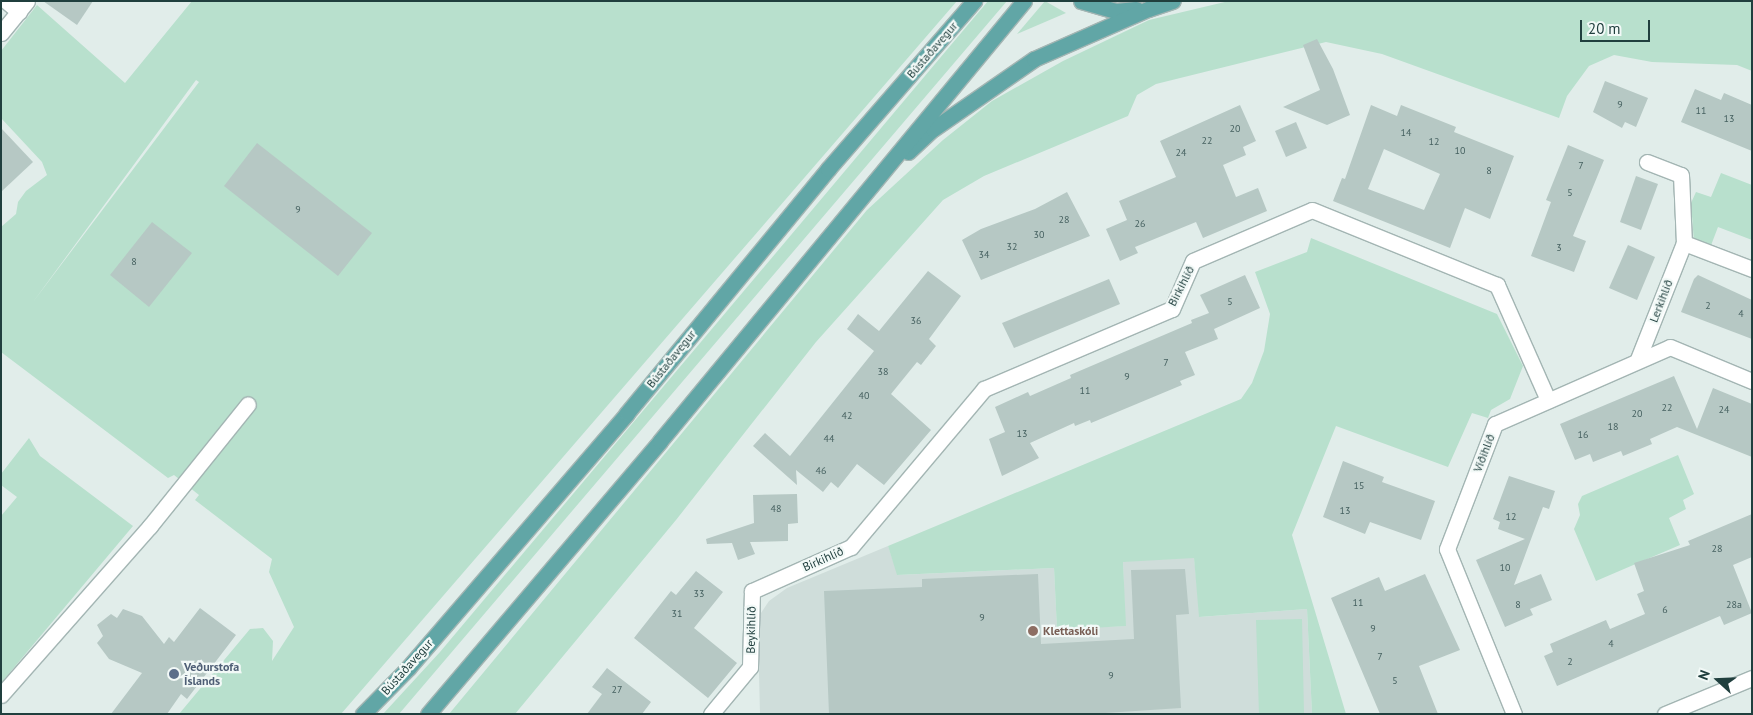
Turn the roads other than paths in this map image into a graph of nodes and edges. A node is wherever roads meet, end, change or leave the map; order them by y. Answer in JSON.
{"nodes":[{"id":1,"x":6,"y":1,"type":"edge"},
{"id":2,"x":974,"y":1,"type":"edge"},
{"id":3,"x":1024,"y":1,"type":"edge"},
{"id":4,"x":1081,"y":1,"type":"edge"},
{"id":5,"x":1174,"y":1,"type":"edge"},
{"id":6,"x":23,"y":7,"type":"edge"},
{"id":7,"x":1148,"y":9,"type":"junction"},
{"id":8,"x":1,"y":33,"type":"edge"},
{"id":9,"x":1647,"y":162,"type":"dead end"},
{"id":10,"x":863,"y":193,"type":"junction"},
{"id":11,"x":1684,"y":243,"type":"junction"},
{"id":12,"x":1752,"y":269,"type":"edge"},
{"id":13,"x":1638,"y":359,"type":"junction"},
{"id":14,"x":1752,"y":381,"type":"edge"},
{"id":15,"x":1548,"y":400,"type":"junction"},
{"id":16,"x":248,"y":404,"type":"dead end"},
{"id":17,"x":752,"y":591,"type":"joint"},
{"id":18,"x":1752,"y":678,"type":"edge"},
{"id":19,"x":1,"y":695,"type":"edge"},
{"id":20,"x":363,"y":714,"type":"edge"},
{"id":21,"x":428,"y":714,"type":"edge"},
{"id":22,"x":711,"y":714,"type":"edge"},
{"id":23,"x":1514,"y":714,"type":"edge"},
{"id":24,"x":1665,"y":714,"type":"edge"}],
"edges":[{"from":1,"to":6,"type":"street"},
{"from":2,"to":20,"type":"main road","name":"Bústaðavegur"},
{"from":3,"to":10,"type":"main road"},
{"from":4,"to":7,"type":"main road"},
{"from":5,"to":7,"type":"main road"},
{"from":6,"to":8,"type":"street"},
{"from":7,"to":10,"type":"main road"},
{"from":9,"to":11,"type":"street","name":"Lerkihlíð"},
{"from":10,"to":21,"type":"main road"},
{"from":11,"to":12,"type":"street"},
{"from":11,"to":13,"type":"street","name":"Lerkihlíð"},
{"from":13,"to":14,"type":"street","name":"Víðihlíð"},
{"from":13,"to":15,"type":"street","name":"Víðihlíð"},
{"from":15,"to":17,"type":"street","name":"Birkihlíð"},
{"from":15,"to":23,"type":"street","name":"Víðihlíð"},
{"from":16,"to":19,"type":"street"},
{"from":17,"to":22,"type":"street","name":"Beykihlíð"},
{"from":18,"to":24,"type":"street"}]}
